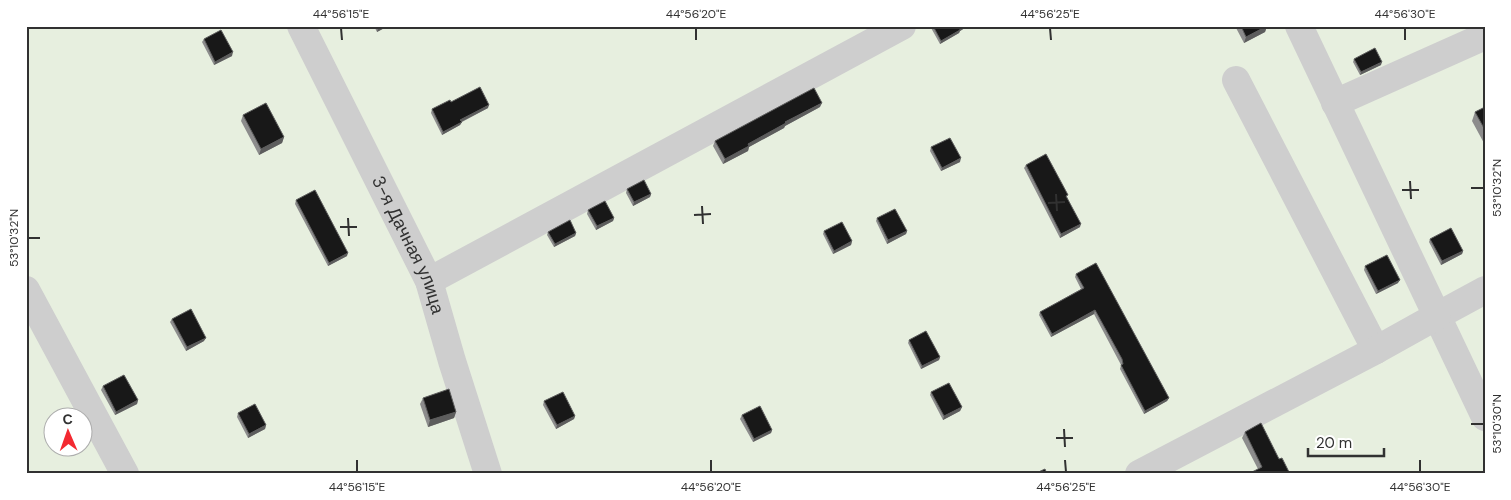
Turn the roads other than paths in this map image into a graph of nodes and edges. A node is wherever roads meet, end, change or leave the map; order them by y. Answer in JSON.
{"nodes":[{"id":1,"x":301,"y":26,"type":"edge"},
{"id":2,"x":902,"y":26,"type":"edge"},
{"id":3,"x":1299,"y":26,"type":"edge"},
{"id":4,"x":1485,"y":36,"type":"edge"},
{"id":5,"x":1236,"y":80,"type":"dead end"},
{"id":6,"x":1335,"y":103,"type":"junction"},
{"id":7,"x":429,"y":281,"type":"junction"},
{"id":8,"x":26,"y":290,"type":"edge"},
{"id":9,"x":1485,"y":290,"type":"edge"},
{"id":10,"x":1438,"y":316,"type":"junction"},
{"id":11,"x":1376,"y":350,"type":"junction"},
{"id":12,"x":1485,"y":417,"type":"edge"},
{"id":13,"x":125,"y":474,"type":"edge"},
{"id":14,"x":488,"y":474,"type":"edge"},
{"id":15,"x":1139,"y":474,"type":"edge"}],
"edges":[{"from":1,"to":7,"type":"street","name":"3-я Дачная улица"},
{"from":2,"to":7,"type":"street"},
{"from":3,"to":6,"type":"street"},
{"from":4,"to":6,"type":"street"},
{"from":5,"to":11,"type":"street"},
{"from":6,"to":10,"type":"street"},
{"from":7,"to":14,"type":"street","name":"3-я Дачная улица"},
{"from":8,"to":13,"type":"street"},
{"from":9,"to":10,"type":"street"},
{"from":10,"to":11,"type":"street"},
{"from":10,"to":12,"type":"street"},
{"from":11,"to":15,"type":"street"}]}
